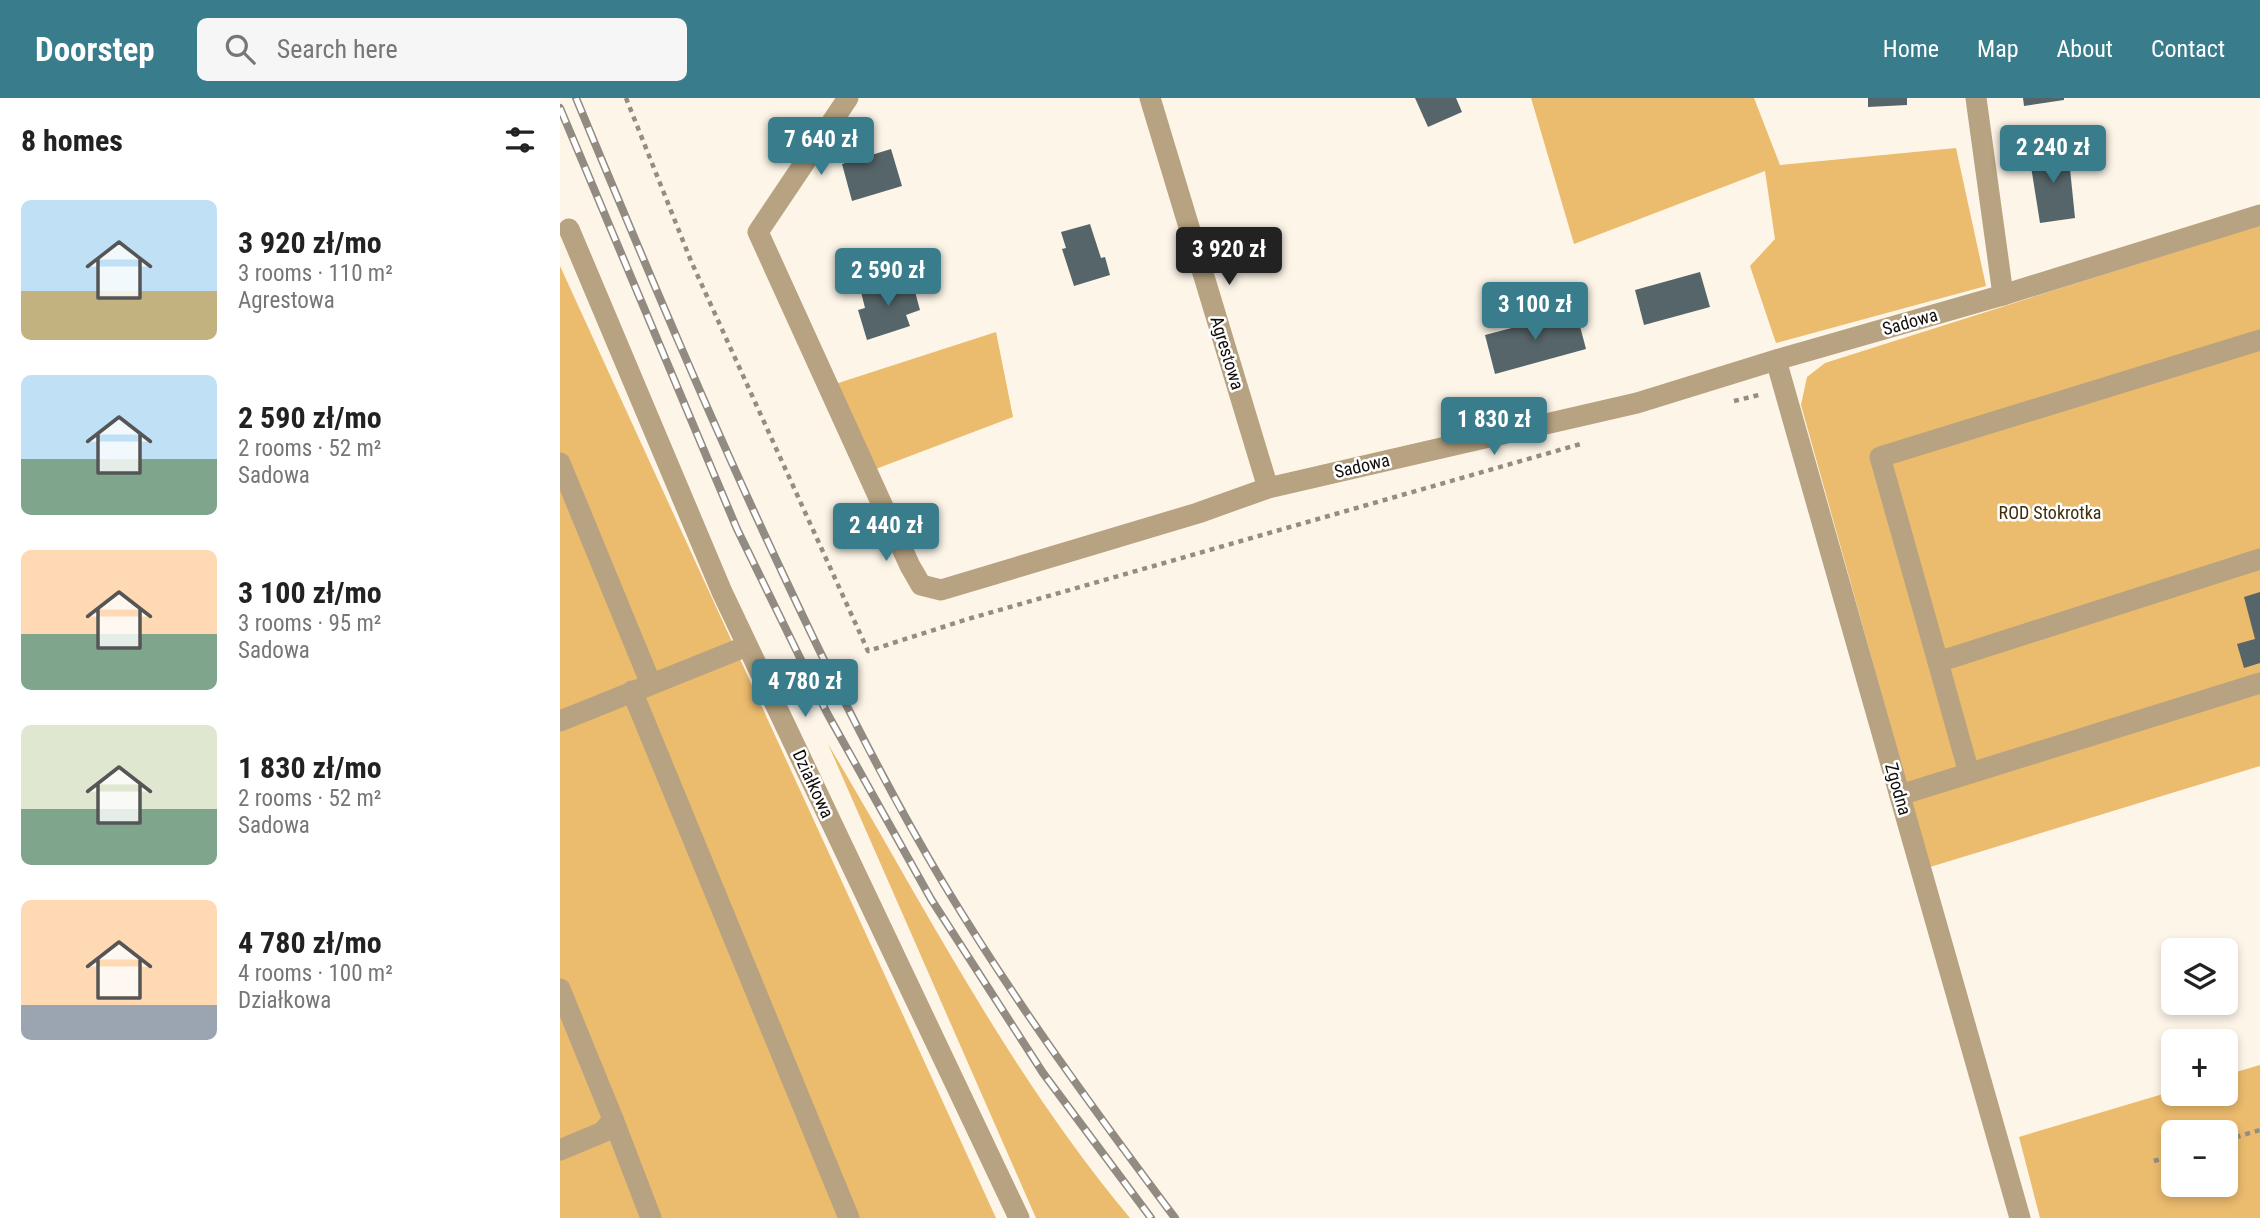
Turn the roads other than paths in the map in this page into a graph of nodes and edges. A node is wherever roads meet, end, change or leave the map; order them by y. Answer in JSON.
{"nodes":[{"id":1,"x":848,"y":98,"type":"edge"},
{"id":2,"x":1150,"y":98,"type":"edge"},
{"id":3,"x":1976,"y":98,"type":"edge"},
{"id":4,"x":2260,"y":215,"type":"edge"},
{"id":5,"x":569,"y":229,"type":"dead end"},
{"id":6,"x":2003,"y":295,"type":"junction"},
{"id":7,"x":2260,"y":340,"type":"edge"},
{"id":8,"x":1776,"y":360,"type":"junction"},
{"id":9,"x":560,"y":463,"type":"edge"},
{"id":10,"x":1268,"y":488,"type":"junction"},
{"id":11,"x":2260,"y":559,"type":"edge"},
{"id":12,"x":747,"y":646,"type":"junction"},
{"id":13,"x":1938,"y":662,"type":"junction"},
{"id":14,"x":2260,"y":683,"type":"edge"},
{"id":15,"x":642,"y":688,"type":"junction"},
{"id":16,"x":560,"y":721,"type":"edge"},
{"id":17,"x":1969,"y":773,"type":"junction"},
{"id":18,"x":1900,"y":795,"type":"junction"},
{"id":19,"x":560,"y":989,"type":"edge"},
{"id":20,"x":612,"y":1119,"type":"junction"},
{"id":21,"x":560,"y":1150,"type":"edge"},
{"id":22,"x":650,"y":1218,"type":"edge"},
{"id":23,"x":849,"y":1218,"type":"edge"},
{"id":24,"x":1019,"y":1218,"type":"edge"},
{"id":25,"x":2020,"y":1218,"type":"edge"}],
"edges":[{"from":1,"to":10,"type":"street","name":"Sadowa"},
{"from":2,"to":10,"type":"street","name":"Agrestowa"},
{"from":3,"to":6,"type":"street"},
{"from":4,"to":6,"type":"street","name":"Sadowa"},
{"from":5,"to":12,"type":"street","name":"Działkowa"},
{"from":6,"to":8,"type":"street","name":"Sadowa"},
{"from":7,"to":13,"type":"street"},
{"from":8,"to":10,"type":"street","name":"Sadowa"},
{"from":8,"to":18,"type":"street","name":"Zgodna"},
{"from":9,"to":15,"type":"street"},
{"from":11,"to":13,"type":"street"},
{"from":12,"to":15,"type":"street"},
{"from":12,"to":24,"type":"street","name":"Działkowa"},
{"from":13,"to":17,"type":"street"},
{"from":14,"to":17,"type":"street"},
{"from":15,"to":16,"type":"street"},
{"from":15,"to":23,"type":"street"},
{"from":17,"to":18,"type":"street"},
{"from":18,"to":25,"type":"street","name":"Zgodna"},
{"from":19,"to":20,"type":"street"},
{"from":20,"to":21,"type":"street"},
{"from":20,"to":22,"type":"street"}]}
